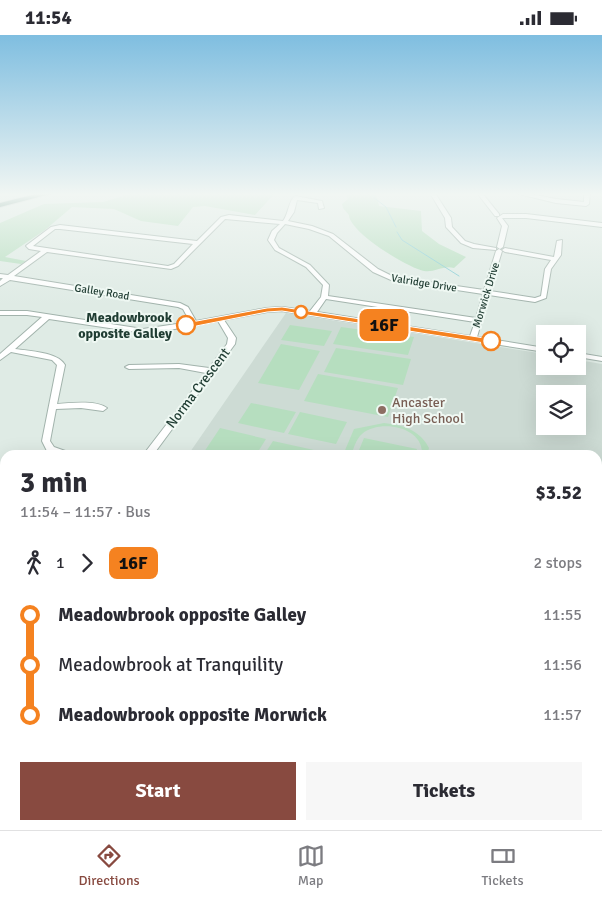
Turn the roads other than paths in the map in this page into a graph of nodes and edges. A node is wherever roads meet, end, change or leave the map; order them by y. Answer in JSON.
{"nodes":[{"id":1,"x":52,"y":230,"type":"edge"},
{"id":2,"x":81,"y":230,"type":"edge"},
{"id":3,"x":212,"y":230,"type":"edge"},
{"id":4,"x":277,"y":230,"type":"edge"},
{"id":5,"x":319,"y":230,"type":"edge"},
{"id":6,"x":452,"y":230,"type":"edge"},
{"id":7,"x":504,"y":230,"type":"edge"},
{"id":8,"x":560,"y":241,"type":"dead end"},
{"id":9,"x":198,"y":243,"type":"junction"},
{"id":10,"x":499,"y":249,"type":"junction"},
{"id":11,"x":46,"y":250,"type":"junction"},
{"id":12,"x":556,"y":259,"type":"junction"},
{"id":13,"x":0,"y":276,"type":"edge"},
{"id":14,"x":9,"y":277,"type":"junction"},
{"id":15,"x":0,"y":284,"type":"edge"},
{"id":16,"x":485,"y":293,"type":"junction"},
{"id":17,"x":324,"y":297,"type":"junction"},
{"id":18,"x":0,"y":313,"type":"edge"},
{"id":19,"x":312,"y":313,"type":"junction"},
{"id":20,"x":48,"y":316,"type":"junction"},
{"id":21,"x":220,"y":319,"type":"junction"},
{"id":22,"x":478,"y":320,"type":"junction"},
{"id":23,"x":194,"y":324,"type":"junction"},
{"id":24,"x":473,"y":339,"type":"junction"},
{"id":25,"x":536,"y":349,"type":"edge"},
{"id":26,"x":10,"y":350,"type":"junction"},
{"id":27,"x":586,"y":356,"type":"edge"},
{"id":28,"x":0,"y":358,"type":"edge"},
{"id":29,"x":602,"y":359,"type":"edge"},
{"id":30,"x":129,"y":367,"type":"dead end"},
{"id":31,"x":210,"y":371,"type":"junction"},
{"id":32,"x":52,"y":407,"type":"junction"},
{"id":33,"x":103,"y":408,"type":"dead end"},
{"id":34,"x":53,"y":450,"type":"edge"},
{"id":35,"x":152,"y":450,"type":"edge"}],
"edges":[{"from":1,"to":11,"type":"street","name":"Valridge Drive"},
{"from":2,"to":9,"type":"street","name":"Valridge Drive"},
{"from":3,"to":9,"type":"street","name":"Valridge Drive"},
{"from":4,"to":17,"type":"street"},
{"from":5,"to":16,"type":"street","name":"Valridge Drive"},
{"from":6,"to":10,"type":"street"},
{"from":7,"to":10,"type":"street","name":"Morwick Drive"},
{"from":8,"to":12,"type":"street"},
{"from":9,"to":11,"type":"street","name":"Valridge Drive"},
{"from":10,"to":12,"type":"street"},
{"from":10,"to":16,"type":"street","name":"Morwick Drive"},
{"from":11,"to":14,"type":"street"},
{"from":12,"to":16,"type":"street","name":"Valridge Drive"},
{"from":13,"to":14,"type":"street","name":"Galley Road"},
{"from":14,"to":15,"type":"street"},
{"from":14,"to":23,"type":"street","name":"Galley Road"},
{"from":16,"to":22,"type":"street","name":"Morwick Drive"},
{"from":17,"to":19,"type":"street"},
{"from":17,"to":22,"type":"street"},
{"from":18,"to":20,"type":"street"},
{"from":19,"to":21,"type":"street"},
{"from":19,"to":24,"type":"street"},
{"from":20,"to":23,"type":"street"},
{"from":20,"to":26,"type":"street"},
{"from":21,"to":23,"type":"street"},
{"from":21,"to":31,"type":"street","name":"Norma Crescent"},
{"from":22,"to":24,"type":"street","name":"Morwick Drive"},
{"from":24,"to":25,"type":"street"},
{"from":26,"to":28,"type":"street"},
{"from":26,"to":32,"type":"street"},
{"from":27,"to":29,"type":"street"},
{"from":30,"to":31,"type":"street"},
{"from":31,"to":35,"type":"street","name":"Norma Crescent"},
{"from":32,"to":33,"type":"street"},
{"from":32,"to":34,"type":"street"}]}
